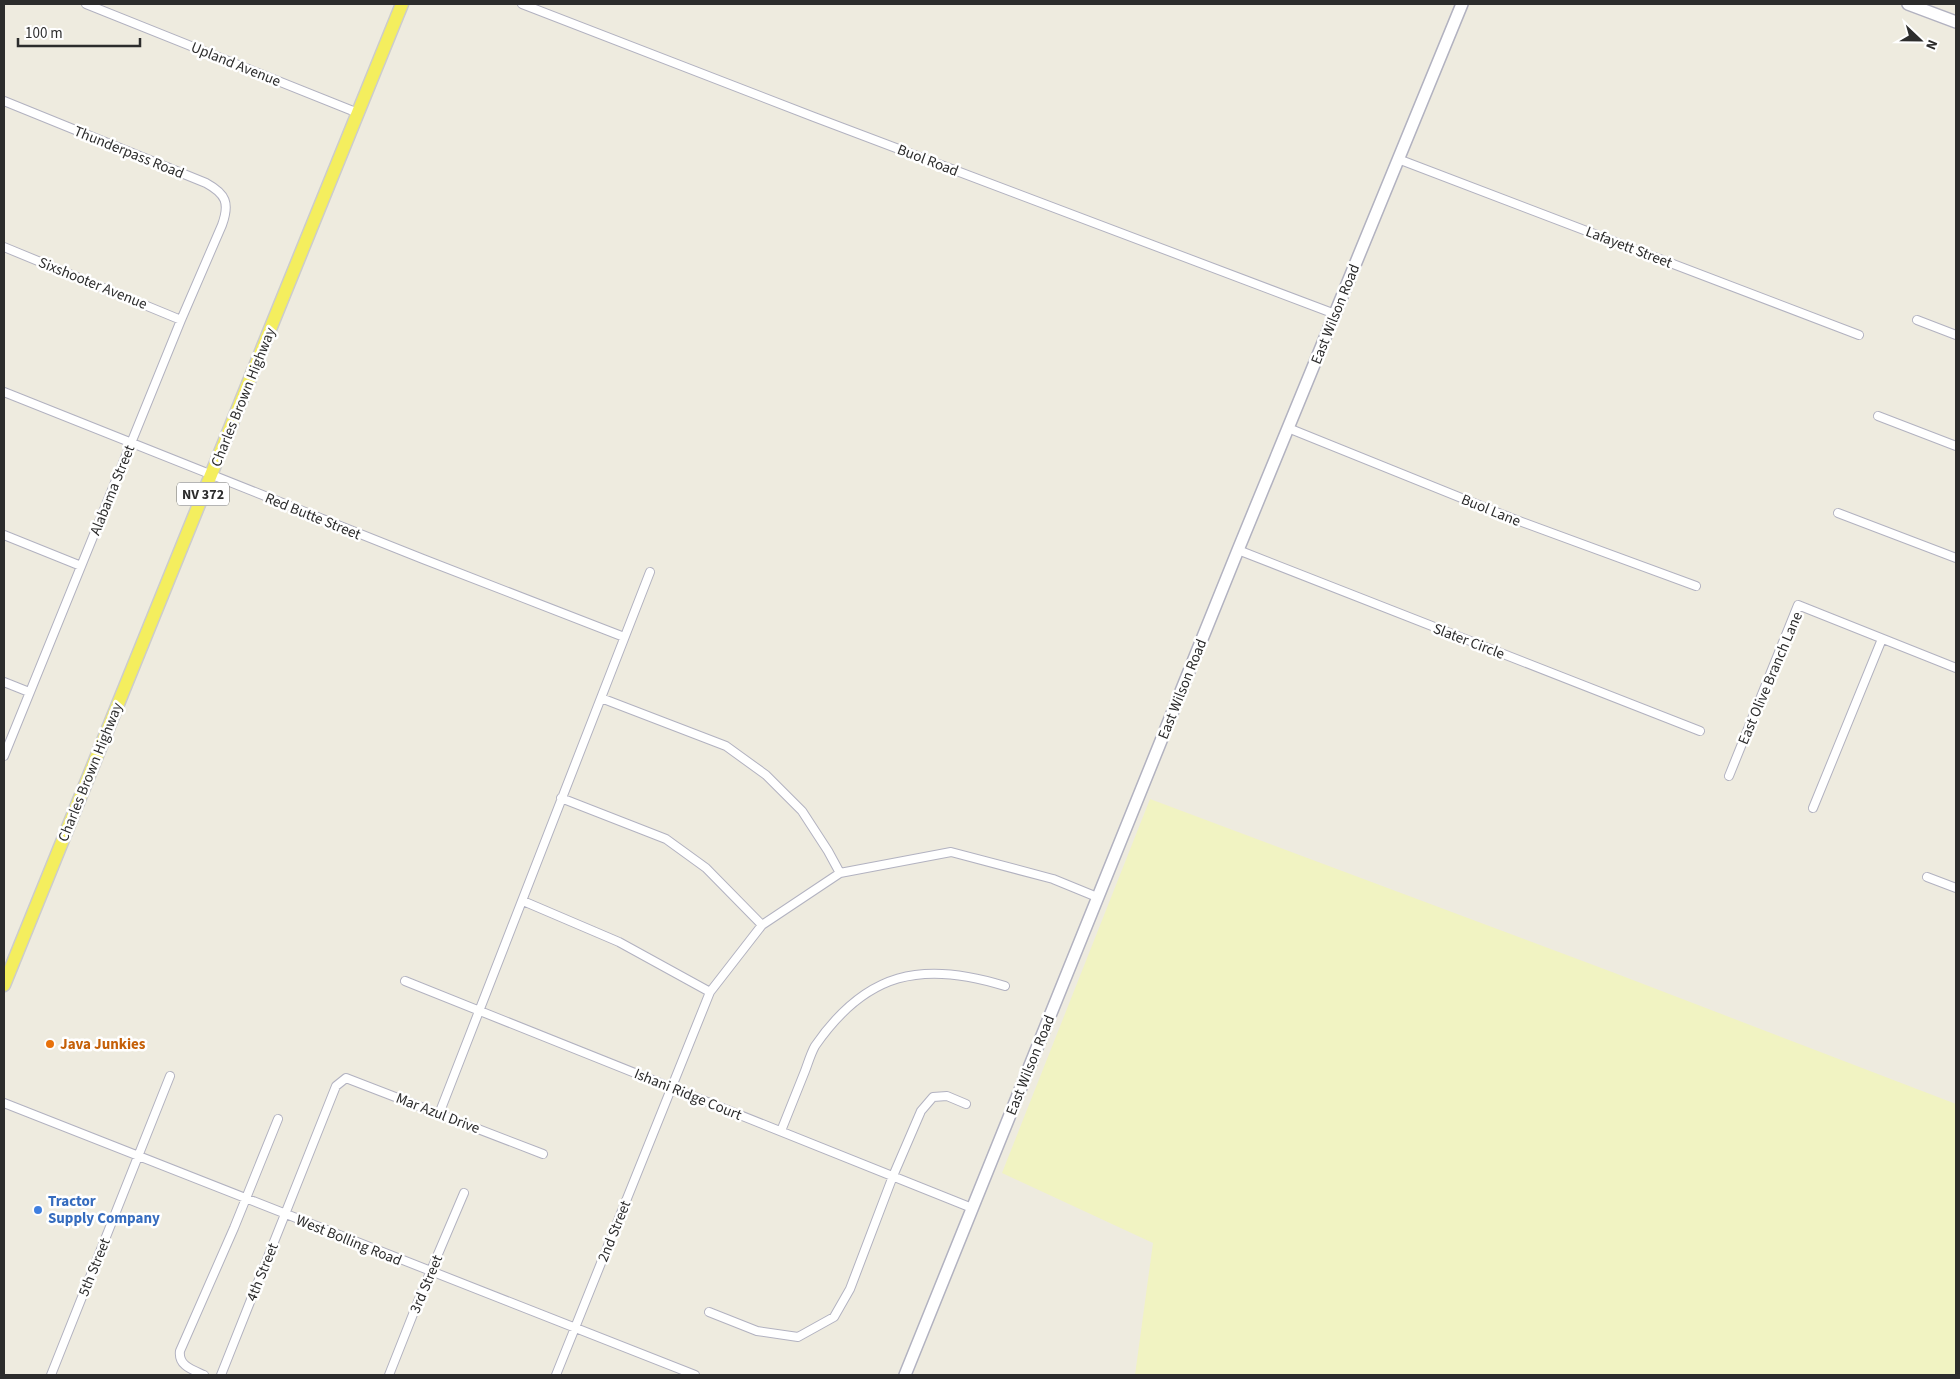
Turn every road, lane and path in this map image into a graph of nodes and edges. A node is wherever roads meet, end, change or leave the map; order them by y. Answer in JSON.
{"nodes":[{"id":1,"x":86,"y":4,"type":"edge"},
{"id":2,"x":402,"y":4,"type":"edge"},
{"id":3,"x":522,"y":4,"type":"edge"},
{"id":4,"x":1462,"y":4,"type":"edge"},
{"id":5,"x":1908,"y":4,"type":"edge"},
{"id":6,"x":1956,"y":22,"type":"edge"},
{"id":7,"x":4,"y":101,"type":"edge"},
{"id":8,"x":358,"y":113,"type":"junction"},
{"id":9,"x":1398,"y":159,"type":"junction"},
{"id":10,"x":222,"y":225,"type":"joint"},
{"id":11,"x":4,"y":247,"type":"edge"},
{"id":12,"x":1335,"y":314,"type":"junction"},
{"id":13,"x":181,"y":320,"type":"junction"},
{"id":14,"x":1917,"y":320,"type":"dead end"},
{"id":15,"x":1859,"y":335,"type":"dead end"},
{"id":16,"x":1956,"y":336,"type":"edge"},
{"id":17,"x":4,"y":392,"type":"edge"},
{"id":18,"x":1878,"y":416,"type":"dead end"},
{"id":19,"x":1288,"y":428,"type":"junction"},
{"id":20,"x":131,"y":443,"type":"junction"},
{"id":21,"x":1956,"y":446,"type":"edge"},
{"id":22,"x":212,"y":474,"type":"junction"},
{"id":23,"x":1838,"y":513,"type":"dead end"},
{"id":24,"x":4,"y":535,"type":"edge"},
{"id":25,"x":1238,"y":550,"type":"junction"},
{"id":26,"x":1956,"y":558,"type":"edge"},
{"id":27,"x":81,"y":566,"type":"junction"},
{"id":28,"x":650,"y":572,"type":"dead end"},
{"id":29,"x":1696,"y":586,"type":"dead end"},
{"id":30,"x":624,"y":637,"type":"junction"},
{"id":31,"x":1882,"y":638,"type":"junction"},
{"id":32,"x":1956,"y":668,"type":"edge"},
{"id":33,"x":4,"y":682,"type":"edge"},
{"id":34,"x":29,"y":692,"type":"junction"},
{"id":35,"x":601,"y":698,"type":"junction"},
{"id":36,"x":1700,"y":731,"type":"dead end"},
{"id":37,"x":4,"y":756,"type":"edge"},
{"id":38,"x":1729,"y":776,"type":"dead end"},
{"id":39,"x":561,"y":798,"type":"junction"},
{"id":40,"x":1812,"y":808,"type":"dead end"},
{"id":41,"x":840,"y":873,"type":"junction"},
{"id":42,"x":1927,"y":877,"type":"dead end"},
{"id":43,"x":1956,"y":888,"type":"edge"},
{"id":44,"x":1098,"y":897,"type":"junction"},
{"id":45,"x":523,"y":901,"type":"junction"},
{"id":46,"x":762,"y":925,"type":"junction"},
{"id":47,"x":405,"y":981,"type":"dead end"},
{"id":48,"x":4,"y":985,"type":"edge"},
{"id":49,"x":1005,"y":986,"type":"dead end"},
{"id":50,"x":710,"y":992,"type":"junction"},
{"id":51,"x":480,"y":1011,"type":"junction"},
{"id":52,"x":170,"y":1076,"type":"dead end"},
{"id":53,"x":336,"y":1086,"type":"joint"},
{"id":54,"x":671,"y":1087,"type":"junction"},
{"id":55,"x":4,"y":1103,"type":"edge"},
{"id":56,"x":966,"y":1104,"type":"dead end"},
{"id":57,"x":439,"y":1114,"type":"junction"},
{"id":58,"x":278,"y":1119,"type":"dead end"},
{"id":59,"x":781,"y":1131,"type":"junction"},
{"id":60,"x":543,"y":1154,"type":"dead end"},
{"id":61,"x":138,"y":1157,"type":"junction"},
{"id":62,"x":893,"y":1176,"type":"junction"},
{"id":63,"x":464,"y":1193,"type":"dead end"},
{"id":64,"x":245,"y":1199,"type":"junction"},
{"id":65,"x":972,"y":1208,"type":"junction"},
{"id":66,"x":284,"y":1215,"type":"junction"},
{"id":67,"x":430,"y":1273,"type":"junction"},
{"id":68,"x":709,"y":1312,"type":"dead end"},
{"id":69,"x":575,"y":1328,"type":"junction"},
{"id":70,"x":51,"y":1375,"type":"edge"},
{"id":71,"x":204,"y":1375,"type":"edge"},
{"id":72,"x":221,"y":1375,"type":"edge"},
{"id":73,"x":389,"y":1375,"type":"edge"},
{"id":74,"x":556,"y":1375,"type":"edge"},
{"id":75,"x":695,"y":1375,"type":"edge"},
{"id":76,"x":905,"y":1375,"type":"edge"}],
"edges":[{"from":1,"to":8,"type":"street","name":"Upland Avenue"},
{"from":2,"to":8,"type":"main road","name":"Charles Brown Highway","number":"NV 372"},
{"from":3,"to":12,"type":"street","name":"Buol Road"},
{"from":4,"to":9,"type":"street","name":"East Wilson Road"},
{"from":5,"to":6,"type":"street"},
{"from":7,"to":10,"type":"street","name":"Thunderpass Road"},
{"from":8,"to":22,"type":"main road","name":"Charles Brown Highway","number":"NV 372"},
{"from":9,"to":12,"type":"street","name":"East Wilson Road"},
{"from":9,"to":15,"type":"street","name":"Lafayett Street"},
{"from":10,"to":13,"type":"street","name":"Alabama Street"},
{"from":11,"to":13,"type":"street","name":"Sixshooter Avenue"},
{"from":12,"to":19,"type":"street","name":"East Wilson Road"},
{"from":13,"to":20,"type":"street","name":"Alabama Street"},
{"from":14,"to":16,"type":"street"},
{"from":17,"to":20,"type":"street","name":"Red Butte Street"},
{"from":18,"to":21,"type":"street"},
{"from":19,"to":25,"type":"street","name":"East Wilson Road"},
{"from":19,"to":29,"type":"street","name":"Buol Lane"},
{"from":20,"to":22,"type":"street","name":"Red Butte Street"},
{"from":20,"to":27,"type":"street","name":"Alabama Street"},
{"from":22,"to":30,"type":"street","name":"Red Butte Street"},
{"from":22,"to":48,"type":"main road","name":"Charles Brown Highway","number":"NV 372"},
{"from":23,"to":26,"type":"street"},
{"from":24,"to":27,"type":"street"},
{"from":25,"to":36,"type":"street","name":"Slater Circle"},
{"from":25,"to":44,"type":"street","name":"East Wilson Road"},
{"from":27,"to":34,"type":"street","name":"Alabama Street"},
{"from":28,"to":30,"type":"street"},
{"from":30,"to":35,"type":"street"},
{"from":31,"to":32,"type":"street"},
{"from":31,"to":38,"type":"street","name":"East Olive Branch Lane"},
{"from":31,"to":40,"type":"street"},
{"from":33,"to":34,"type":"street"},
{"from":34,"to":37,"type":"street","name":"Alabama Street"},
{"from":35,"to":39,"type":"street"},
{"from":35,"to":41,"type":"street"},
{"from":39,"to":45,"type":"street"},
{"from":39,"to":46,"type":"street"},
{"from":41,"to":44,"type":"street"},
{"from":41,"to":46,"type":"street","name":"2nd Street"},
{"from":42,"to":43,"type":"street"},
{"from":44,"to":65,"type":"street","name":"East Wilson Road"},
{"from":45,"to":50,"type":"street"},
{"from":45,"to":51,"type":"street"},
{"from":46,"to":50,"type":"street","name":"2nd Street"},
{"from":47,"to":51,"type":"street","name":"Ishani Ridge Court"},
{"from":49,"to":59,"type":"street"},
{"from":50,"to":54,"type":"street","name":"2nd Street"},
{"from":51,"to":54,"type":"street","name":"Ishani Ridge Court"},
{"from":51,"to":57,"type":"street"},
{"from":52,"to":61,"type":"street","name":"5th Street"},
{"from":53,"to":57,"type":"street","name":"Mar Azul Drive"},
{"from":53,"to":66,"type":"street","name":"4th Street"},
{"from":54,"to":59,"type":"street","name":"Ishani Ridge Court"},
{"from":54,"to":69,"type":"street","name":"2nd Street"},
{"from":55,"to":61,"type":"street","name":"West Bolling Road"},
{"from":56,"to":62,"type":"street"},
{"from":57,"to":60,"type":"street","name":"Mar Azul Drive"},
{"from":58,"to":64,"type":"street"},
{"from":59,"to":62,"type":"street","name":"Ishani Ridge Court"},
{"from":61,"to":64,"type":"street","name":"West Bolling Road"},
{"from":61,"to":70,"type":"street","name":"5th Street"},
{"from":62,"to":65,"type":"street","name":"Ishani Ridge Court"},
{"from":62,"to":68,"type":"street"},
{"from":63,"to":67,"type":"street","name":"3rd Street"},
{"from":64,"to":66,"type":"street","name":"West Bolling Road"},
{"from":64,"to":71,"type":"street"},
{"from":65,"to":76,"type":"street","name":"East Wilson Road"},
{"from":66,"to":67,"type":"street","name":"West Bolling Road"},
{"from":66,"to":72,"type":"street","name":"4th Street"},
{"from":67,"to":69,"type":"street","name":"West Bolling Road"},
{"from":67,"to":73,"type":"street","name":"3rd Street"},
{"from":69,"to":74,"type":"street","name":"2nd Street"},
{"from":69,"to":75,"type":"street","name":"West Bolling Road"}]}
